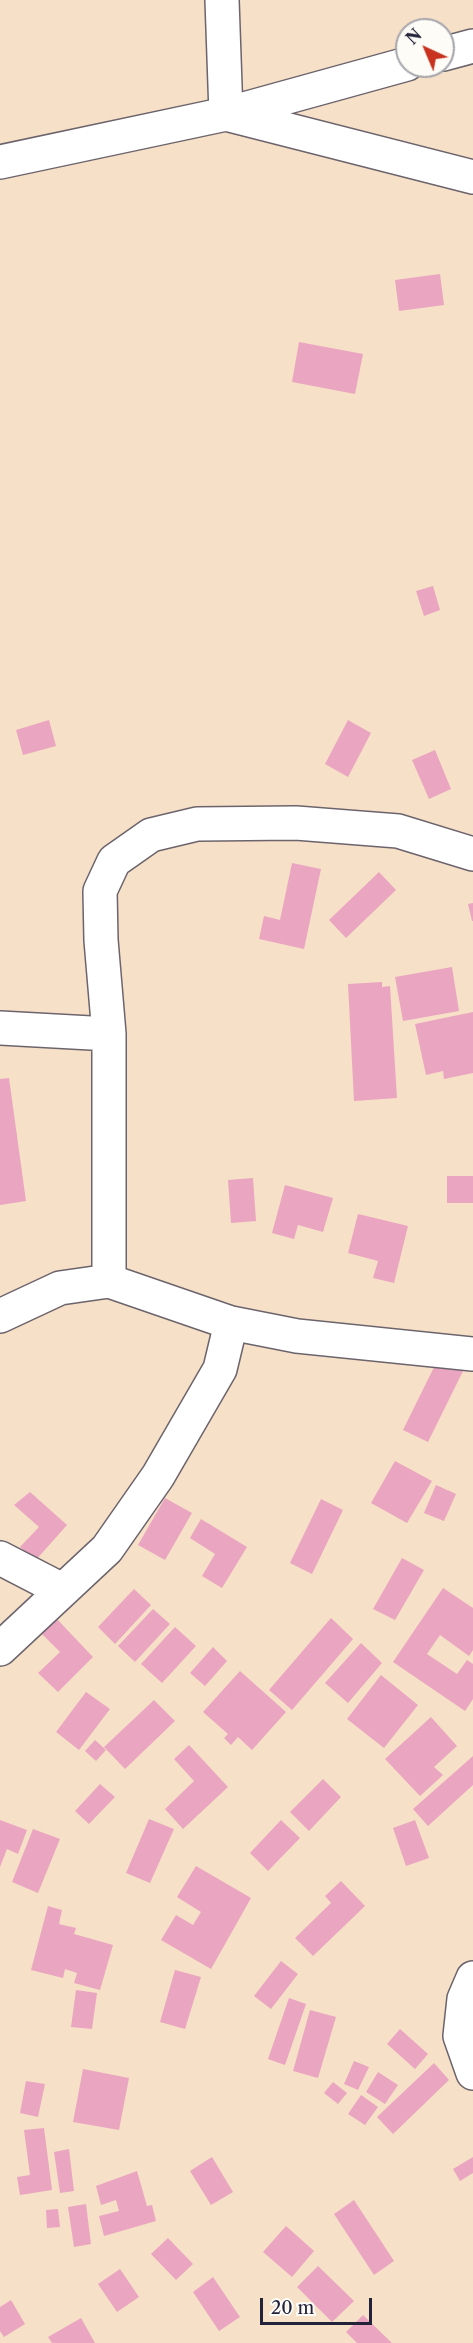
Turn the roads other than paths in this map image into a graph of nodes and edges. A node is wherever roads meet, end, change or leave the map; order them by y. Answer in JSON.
{"nodes":[{"id":1,"x":222,"y":0,"type":"edge"},
{"id":2,"x":473,"y":46,"type":"edge"},
{"id":3,"x":455,"y":51,"type":"edge"},
{"id":4,"x":395,"y":67,"type":"edge"},
{"id":5,"x":226,"y":114,"type":"junction"},
{"id":6,"x":0,"y":162,"type":"edge"},
{"id":7,"x":473,"y":177,"type":"edge"},
{"id":8,"x":473,"y":854,"type":"edge"},
{"id":9,"x":0,"y":1028,"type":"edge"},
{"id":10,"x":109,"y":1034,"type":"junction"},
{"id":11,"x":109,"y":1281,"type":"junction"},
{"id":12,"x":0,"y":1316,"type":"edge"},
{"id":13,"x":231,"y":1323,"type":"junction"},
{"id":14,"x":473,"y":1354,"type":"edge"},
{"id":15,"x":0,"y":1558,"type":"edge"},
{"id":16,"x":62,"y":1590,"type":"junction"},
{"id":17,"x":0,"y":1649,"type":"edge"},
{"id":18,"x":473,"y":1978,"type":"edge"},
{"id":19,"x":473,"y":2073,"type":"edge"}],
"edges":[{"from":1,"to":5,"type":"street"},
{"from":2,"to":3,"type":"street"},
{"from":4,"to":5,"type":"street"},
{"from":5,"to":6,"type":"street"},
{"from":5,"to":7,"type":"street"},
{"from":8,"to":10,"type":"street"},
{"from":9,"to":10,"type":"street"},
{"from":10,"to":11,"type":"street"},
{"from":11,"to":12,"type":"street"},
{"from":11,"to":13,"type":"street"},
{"from":13,"to":14,"type":"street"},
{"from":13,"to":16,"type":"street"},
{"from":15,"to":16,"type":"street"},
{"from":16,"to":17,"type":"street"},
{"from":18,"to":19,"type":"street"}]}
